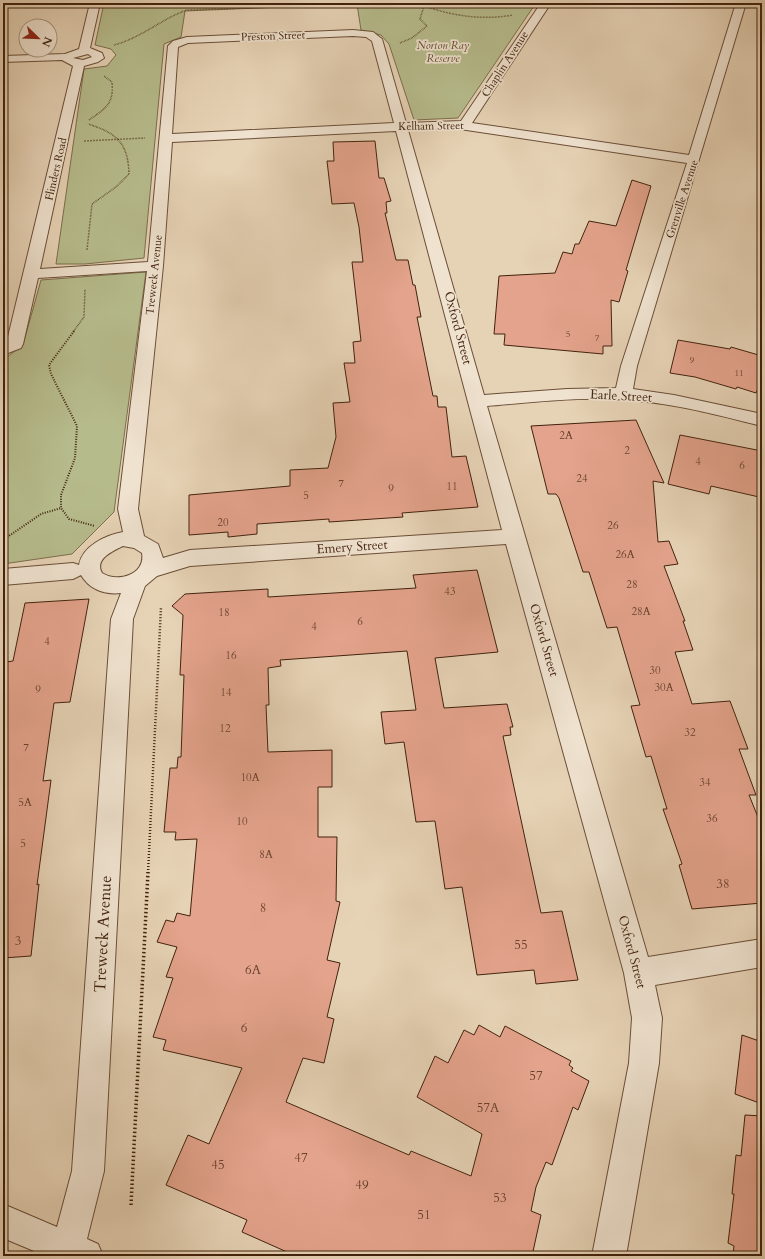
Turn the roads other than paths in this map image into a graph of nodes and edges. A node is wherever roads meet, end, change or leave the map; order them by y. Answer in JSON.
{"nodes":[{"id":1,"x":95,"y":3,"type":"edge"},
{"id":2,"x":546,"y":3,"type":"edge"},
{"id":3,"x":741,"y":3,"type":"edge"},
{"id":4,"x":369,"y":34,"type":"joint"},
{"id":5,"x":177,"y":42,"type":"joint"},
{"id":6,"x":84,"y":51,"type":"junction"},
{"id":7,"x":67,"y":56,"type":"junction"},
{"id":8,"x":3,"y":60,"type":"edge"},
{"id":9,"x":79,"y":63,"type":"junction"},
{"id":10,"x":465,"y":125,"type":"junction"},
{"id":11,"x":402,"y":126,"type":"junction"},
{"id":12,"x":166,"y":138,"type":"junction"},
{"id":13,"x":694,"y":160,"type":"junction"},
{"id":14,"x":155,"y":266,"type":"junction"},
{"id":15,"x":32,"y":274,"type":"junction"},
{"id":16,"x":9,"y":347,"type":"edge"},
{"id":17,"x":623,"y":394,"type":"junction"},
{"id":18,"x":478,"y":401,"type":"junction"},
{"id":19,"x":762,"y":420,"type":"edge"},
{"id":20,"x":128,"y":509,"type":"junction"},
{"id":21,"x":514,"y":536,"type":"junction"},
{"id":22,"x":109,"y":543,"type":"junction"},
{"id":23,"x":143,"y":545,"type":"junction"},
{"id":24,"x":190,"y":558,"type":"junction"},
{"id":25,"x":73,"y":571,"type":"dead end"},
{"id":26,"x":143,"y":576,"type":"junction"},
{"id":27,"x":3,"y":577,"type":"edge"},
{"id":28,"x":108,"y":586,"type":"junction"},
{"id":29,"x":122,"y":619,"type":"junction"},
{"id":30,"x":762,"y":953,"type":"edge"},
{"id":31,"x":638,"y":973,"type":"junction"},
{"id":32,"x":3,"y":1222,"type":"edge"},
{"id":33,"x":77,"y":1252,"type":"edge"},
{"id":34,"x":609,"y":1256,"type":"edge"}],
"edges":[{"from":1,"to":6,"type":"street"},
{"from":2,"to":10,"type":"street","name":"Chaplin Avenue"},
{"from":3,"to":13,"type":"street","name":"Grenville Avenue"},
{"from":4,"to":5,"type":"street","name":"Preston Street"},
{"from":4,"to":11,"type":"street","name":"Oxford Street"},
{"from":5,"to":12,"type":"street","name":"Treweck Avenue"},
{"from":6,"to":7,"type":"street"},
{"from":6,"to":9,"type":"street"},
{"from":7,"to":8,"type":"street"},
{"from":7,"to":9,"type":"street"},
{"from":9,"to":15,"type":"street","name":"Flinders Road"},
{"from":10,"to":11,"type":"street","name":"Kelham Street"},
{"from":10,"to":13,"type":"street","name":"Kelham Street"},
{"from":11,"to":12,"type":"street","name":"Kelham Street"},
{"from":11,"to":18,"type":"street","name":"Oxford Street"},
{"from":12,"to":14,"type":"street","name":"Treweck Avenue"},
{"from":13,"to":17,"type":"street","name":"Grenville Avenue"},
{"from":14,"to":15,"type":"street"},
{"from":14,"to":20,"type":"street","name":"Treweck Avenue"},
{"from":15,"to":16,"type":"street","name":"Flinders Road"},
{"from":17,"to":18,"type":"street","name":"Earle Street"},
{"from":17,"to":19,"type":"street","name":"Earle Street"},
{"from":18,"to":21,"type":"street","name":"Oxford Street"},
{"from":20,"to":22,"type":"street","name":"Treweck Avenue"},
{"from":20,"to":23,"type":"street","name":"Treweck Avenue"},
{"from":21,"to":24,"type":"street","name":"Emery Street"},
{"from":21,"to":31,"type":"street","name":"Oxford Street"},
{"from":22,"to":23,"type":"street"},
{"from":22,"to":28,"type":"street"},
{"from":23,"to":24,"type":"street","name":"Emery Street"},
{"from":23,"to":26,"type":"street"},
{"from":24,"to":26,"type":"street","name":"Emery Street"},
{"from":25,"to":27,"type":"street"},
{"from":26,"to":28,"type":"street"},
{"from":26,"to":29,"type":"street","name":"Treweck Avenue"},
{"from":28,"to":29,"type":"street","name":"Treweck Avenue"},
{"from":29,"to":33,"type":"street","name":"Treweck Avenue"},
{"from":30,"to":31,"type":"street"},
{"from":31,"to":34,"type":"street","name":"Oxford Street"},
{"from":32,"to":33,"type":"street"}]}
